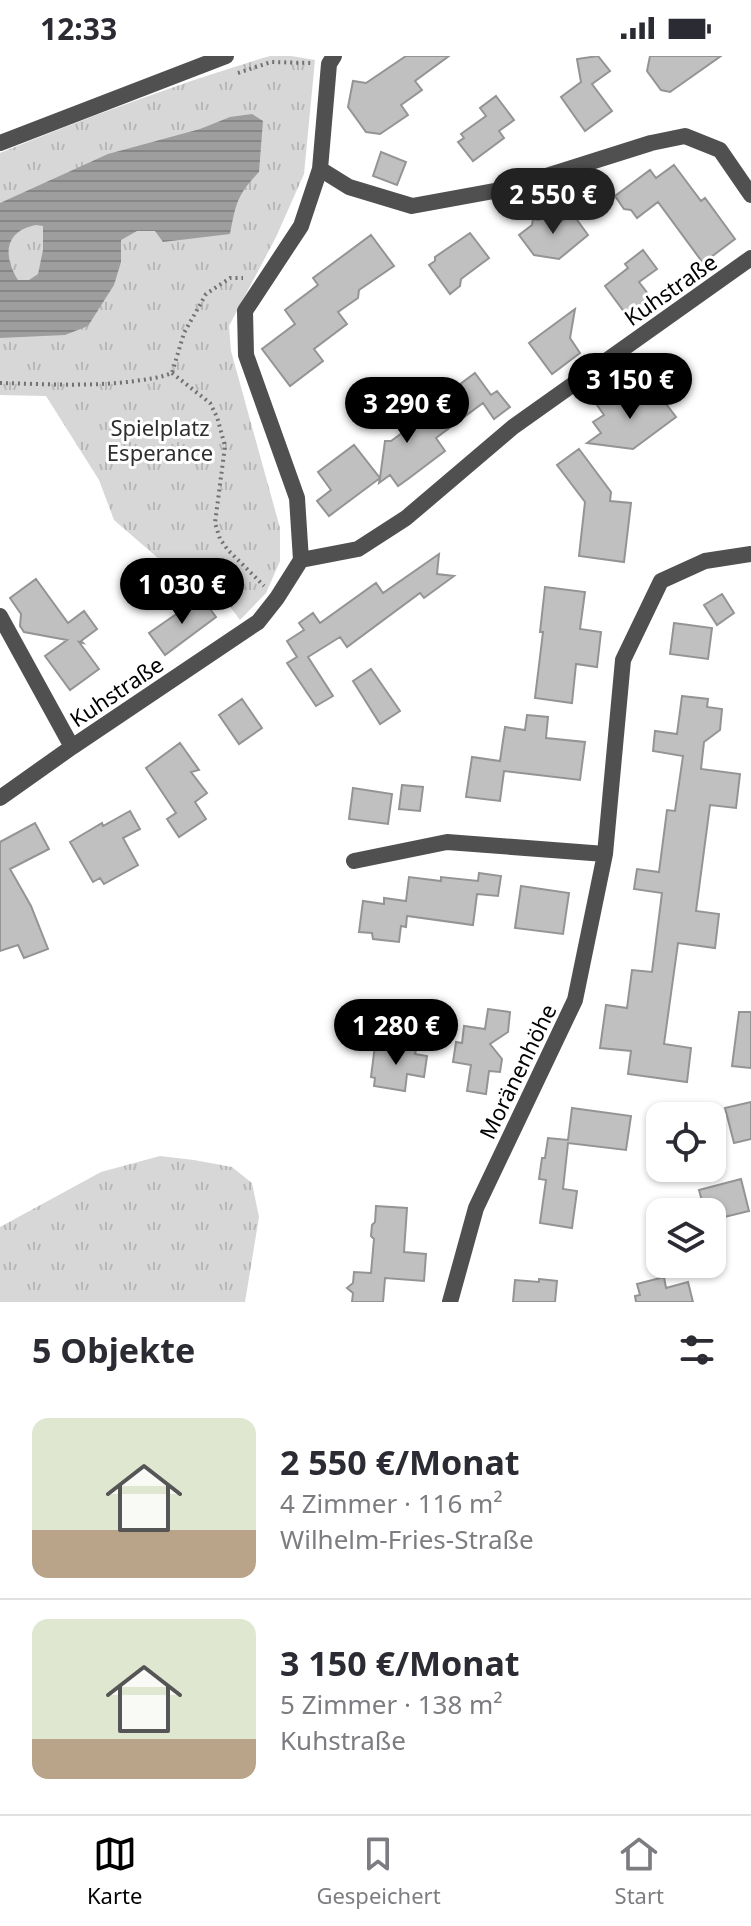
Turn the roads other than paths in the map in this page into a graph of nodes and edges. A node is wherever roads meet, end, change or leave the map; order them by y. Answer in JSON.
{"nodes":[{"id":1,"x":226,"y":56,"type":"edge"},
{"id":2,"x":334,"y":56,"type":"edge"},
{"id":3,"x":0,"y":143,"type":"edge"},
{"id":4,"x":320,"y":169,"type":"junction"},
{"id":5,"x":751,"y":195,"type":"edge"},
{"id":6,"x":751,"y":258,"type":"edge"},
{"id":7,"x":751,"y":554,"type":"edge"},
{"id":8,"x":301,"y":560,"type":"junction"},
{"id":9,"x":0,"y":616,"type":"edge"},
{"id":10,"x":72,"y":747,"type":"junction"},
{"id":11,"x":0,"y":798,"type":"edge"},
{"id":12,"x":605,"y":854,"type":"junction"},
{"id":13,"x":354,"y":861,"type":"dead end"},
{"id":14,"x":450,"y":1302,"type":"edge"}],
"edges":[{"from":1,"to":3,"type":"street"},
{"from":2,"to":4,"type":"street"},
{"from":4,"to":5,"type":"street"},
{"from":4,"to":8,"type":"street"},
{"from":6,"to":8,"type":"street","name":"Kuhstraße"},
{"from":7,"to":12,"type":"street","name":"Moränenhöhe"},
{"from":8,"to":10,"type":"street","name":"Kuhstraße"},
{"from":9,"to":10,"type":"street"},
{"from":10,"to":11,"type":"street","name":"Kuhstraße"},
{"from":12,"to":13,"type":"street"},
{"from":12,"to":14,"type":"street","name":"Moränenhöhe"}]}
